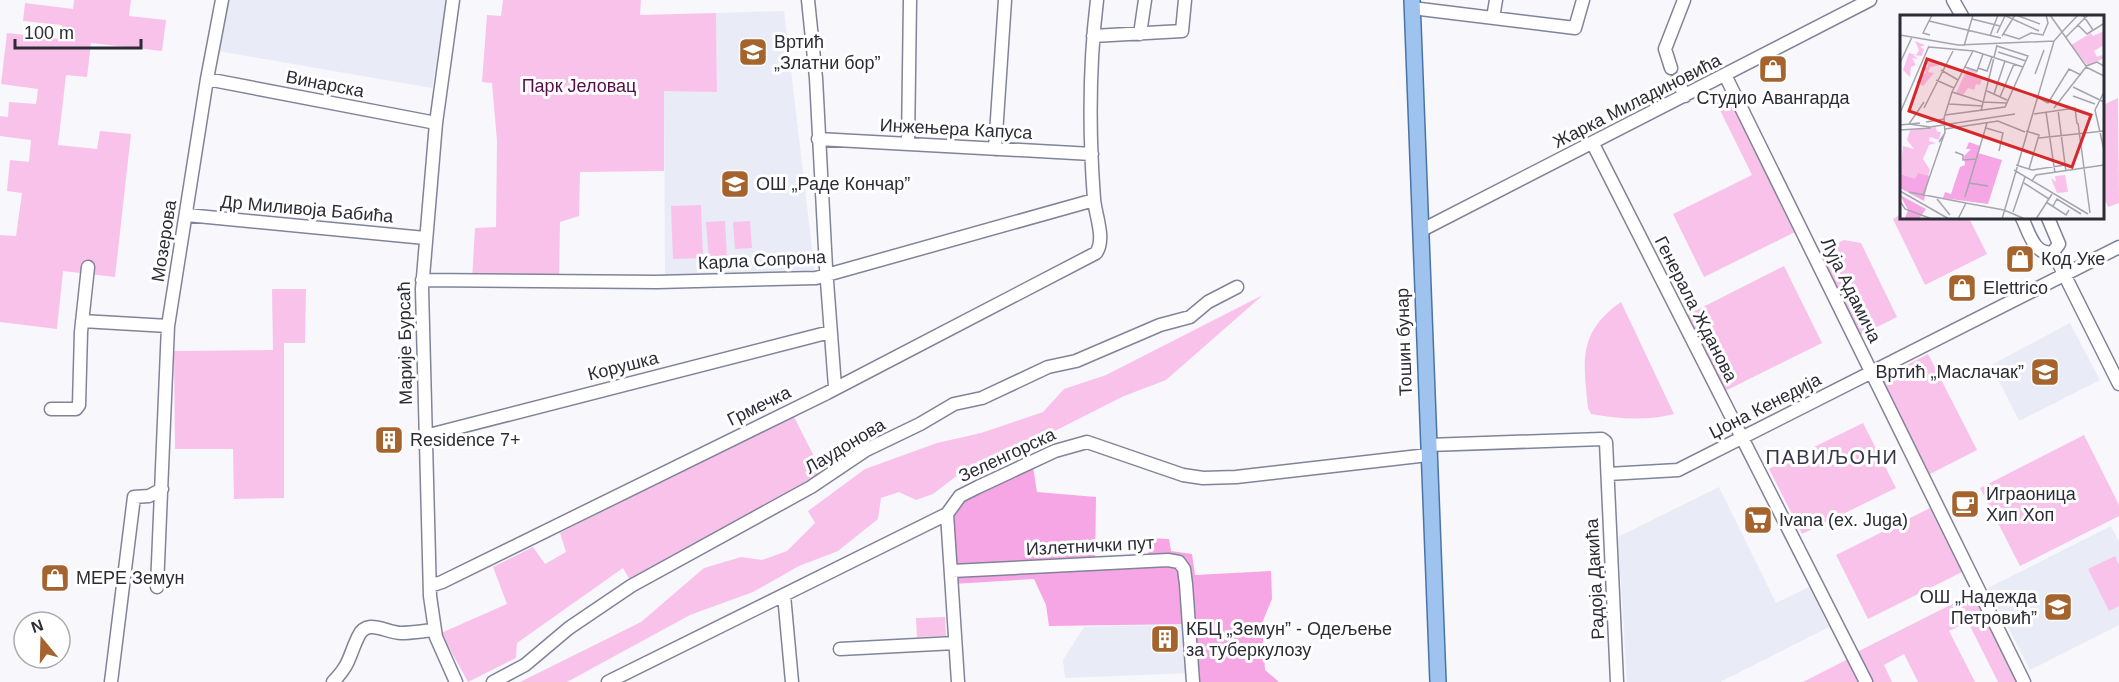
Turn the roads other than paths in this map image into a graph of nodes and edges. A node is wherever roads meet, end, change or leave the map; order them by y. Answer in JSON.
{"nodes":[{"id":1,"x":222,"y":0,"type":"edge"},
{"id":2,"x":453,"y":0,"type":"edge"},
{"id":3,"x":808,"y":0,"type":"edge"},
{"id":4,"x":910,"y":0,"type":"edge"},
{"id":5,"x":1005,"y":0,"type":"edge"},
{"id":6,"x":1097,"y":0,"type":"edge"},
{"id":7,"x":1145,"y":0,"type":"edge"},
{"id":8,"x":1185,"y":0,"type":"edge"},
{"id":9,"x":1496,"y":0,"type":"edge"},
{"id":10,"x":1583,"y":0,"type":"edge"},
{"id":11,"x":1684,"y":0,"type":"edge"},
{"id":12,"x":1869,"y":0,"type":"edge"},
{"id":13,"x":1953,"y":0,"type":"edge"},
{"id":14,"x":1412,"y":4,"type":"edge"},
{"id":15,"x":1961,"y":15,"type":"edge"},
{"id":16,"x":1493,"y":18,"type":"junction"},
{"id":17,"x":1140,"y":34,"type":"junction"},
{"id":18,"x":1093,"y":36,"type":"junction"},
{"id":19,"x":1671,"y":68,"type":"dead end"},
{"id":20,"x":1725,"y":75,"type":"junction"},
{"id":21,"x":207,"y":79,"type":"junction"},
{"id":22,"x":1677,"y":80,"type":"dead end"},
{"id":23,"x":1685,"y":96,"type":"junction"},
{"id":24,"x":436,"y":123,"type":"junction"},
{"id":25,"x":818,"y":140,"type":"junction"},
{"id":26,"x":908,"y":144,"type":"junction"},
{"id":27,"x":1593,"y":144,"type":"junction"},
{"id":28,"x":996,"y":149,"type":"junction"},
{"id":29,"x":1092,"y":154,"type":"junction"},
{"id":30,"x":1094,"y":200,"type":"junction"},
{"id":31,"x":186,"y":215,"type":"junction"},
{"id":32,"x":2023,"y":219,"type":"edge"},
{"id":33,"x":2048,"y":219,"type":"edge"},
{"id":34,"x":1420,"y":231,"type":"junction"},
{"id":35,"x":425,"y":238,"type":"junction"},
{"id":36,"x":2119,"y":247,"type":"edge"},
{"id":37,"x":2053,"y":252,"type":"junction"},
{"id":38,"x":88,"y":267,"type":"dead end"},
{"id":39,"x":2065,"y":275,"type":"junction"},
{"id":40,"x":826,"y":277,"type":"junction"},
{"id":41,"x":422,"y":280,"type":"junction"},
{"id":42,"x":1237,"y":287,"type":"dead end"},
{"id":43,"x":82,"y":321,"type":"junction"},
{"id":44,"x":168,"y":326,"type":"junction"},
{"id":45,"x":830,"y":332,"type":"junction"},
{"id":46,"x":1872,"y":373,"type":"junction"},
{"id":47,"x":2119,"y":384,"type":"edge"},
{"id":48,"x":835,"y":387,"type":"junction"},
{"id":49,"x":51,"y":409,"type":"dead end"},
{"id":50,"x":425,"y":436,"type":"junction"},
{"id":51,"x":1743,"y":438,"type":"junction"},
{"id":52,"x":1428,"y":450,"type":"junction"},
{"id":53,"x":1608,"y":474,"type":"junction"},
{"id":54,"x":162,"y":489,"type":"junction"},
{"id":55,"x":947,"y":514,"type":"junction"},
{"id":56,"x":952,"y":571,"type":"junction"},
{"id":57,"x":157,"y":586,"type":"dead end"},
{"id":58,"x":430,"y":586,"type":"junction"},
{"id":59,"x":784,"y":595,"type":"junction"},
{"id":60,"x":434,"y":630,"type":"junction"},
{"id":61,"x":955,"y":643,"type":"junction"},
{"id":62,"x":840,"y":648,"type":"dead end"},
{"id":63,"x":111,"y":682,"type":"edge"},
{"id":64,"x":333,"y":682,"type":"edge"},
{"id":65,"x":456,"y":682,"type":"edge"},
{"id":66,"x":493,"y":682,"type":"edge"},
{"id":67,"x":608,"y":682,"type":"edge"},
{"id":68,"x":792,"y":682,"type":"edge"},
{"id":69,"x":958,"y":682,"type":"edge"},
{"id":70,"x":1193,"y":682,"type":"edge"},
{"id":71,"x":1438,"y":682,"type":"edge"},
{"id":72,"x":1617,"y":682,"type":"edge"},
{"id":73,"x":1866,"y":682,"type":"edge"},
{"id":74,"x":2024,"y":682,"type":"edge"}],
"edges":[{"from":1,"to":21,"type":"street","name":"Мозерова"},
{"from":2,"to":24,"type":"street","name":"Марије Бурсаћ"},
{"from":3,"to":25,"type":"street"},
{"from":4,"to":26,"type":"street"},
{"from":5,"to":28,"type":"street"},
{"from":6,"to":18,"type":"street"},
{"from":7,"to":17,"type":"street"},
{"from":8,"to":17,"type":"street"},
{"from":9,"to":16,"type":"street"},
{"from":10,"to":16,"type":"street"},
{"from":11,"to":19,"type":"street"},
{"from":12,"to":20,"type":"street","name":"Жарка Миладиновића"},
{"from":13,"to":15,"type":"street"},
{"from":14,"to":16,"type":"street"},
{"from":14,"to":34,"type":"main road","name":"Тошин бунар"},
{"from":17,"to":18,"type":"street"},
{"from":18,"to":29,"type":"street"},
{"from":20,"to":23,"type":"street","name":"Жарка Миладиновића"},
{"from":20,"to":46,"type":"street","name":"Луја Адамича"},
{"from":21,"to":24,"type":"street","name":"Винарска"},
{"from":21,"to":31,"type":"street","name":"Мозерова"},
{"from":22,"to":23,"type":"street"},
{"from":23,"to":27,"type":"street","name":"Жарка Миладиновића"},
{"from":24,"to":35,"type":"street","name":"Марије Бурсаћ"},
{"from":25,"to":26,"type":"street","name":"Инжењера Капуса"},
{"from":25,"to":40,"type":"street"},
{"from":26,"to":28,"type":"street","name":"Инжењера Капуса"},
{"from":27,"to":34,"type":"street","name":"Жарка Миладиновића"},
{"from":27,"to":51,"type":"street","name":"Генерала Жданова"},
{"from":28,"to":29,"type":"street","name":"Инжењера Капуса"},
{"from":29,"to":30,"type":"street"},
{"from":30,"to":40,"type":"street","name":"Карла Сопрона"},
{"from":30,"to":48,"type":"street","name":"Грмечка"},
{"from":31,"to":35,"type":"street","name":"Др Миливоја Бабића"},
{"from":31,"to":44,"type":"street","name":"Мозерова"},
{"from":32,"to":37,"type":"street"},
{"from":33,"to":37,"type":"street"},
{"from":34,"to":52,"type":"main road","name":"Тошин бунар"},
{"from":35,"to":41,"type":"street","name":"Марије Бурсаћ"},
{"from":36,"to":39,"type":"street","name":"Џона Кенедија"},
{"from":37,"to":39,"type":"street"},
{"from":38,"to":43,"type":"street"},
{"from":39,"to":46,"type":"street","name":"Џона Кенедија"},
{"from":39,"to":47,"type":"street"},
{"from":40,"to":41,"type":"street","name":"Карла Сопрона"},
{"from":40,"to":45,"type":"street"},
{"from":41,"to":50,"type":"street","name":"Марије Бурсаћ"},
{"from":42,"to":66,"type":"street","name":"Лаудонова"},
{"from":43,"to":44,"type":"street"},
{"from":43,"to":49,"type":"street"},
{"from":44,"to":54,"type":"street","name":"Мозерова"},
{"from":45,"to":48,"type":"street"},
{"from":45,"to":50,"type":"street","name":"Корушка"},
{"from":46,"to":51,"type":"street","name":"Џона Кенедија"},
{"from":46,"to":74,"type":"street","name":"Луја Адамича"},
{"from":48,"to":58,"type":"street","name":"Грмечка"},
{"from":50,"to":58,"type":"street","name":"Марије Бурсаћ"},
{"from":51,"to":53,"type":"street","name":"Џона Кенедија"},
{"from":51,"to":73,"type":"street","name":"Генерала Жданова"},
{"from":52,"to":53,"type":"street"},
{"from":52,"to":55,"type":"street","name":"Зеленгорска"},
{"from":52,"to":71,"type":"main road","name":"Тошин бунар"},
{"from":53,"to":72,"type":"street","name":"Радоја Дакића"},
{"from":54,"to":57,"type":"street","name":"Мозерова"},
{"from":54,"to":63,"type":"street"},
{"from":55,"to":56,"type":"street"},
{"from":55,"to":59,"type":"street"},
{"from":56,"to":61,"type":"street"},
{"from":56,"to":70,"type":"street","name":"Излетнички пут"},
{"from":58,"to":60,"type":"street","name":"Марије Бурсаћ"},
{"from":59,"to":67,"type":"street"},
{"from":59,"to":68,"type":"street"},
{"from":60,"to":64,"type":"street"},
{"from":60,"to":65,"type":"street","name":"Марије Бурсаћ"},
{"from":61,"to":62,"type":"street"},
{"from":61,"to":69,"type":"street"}]}
